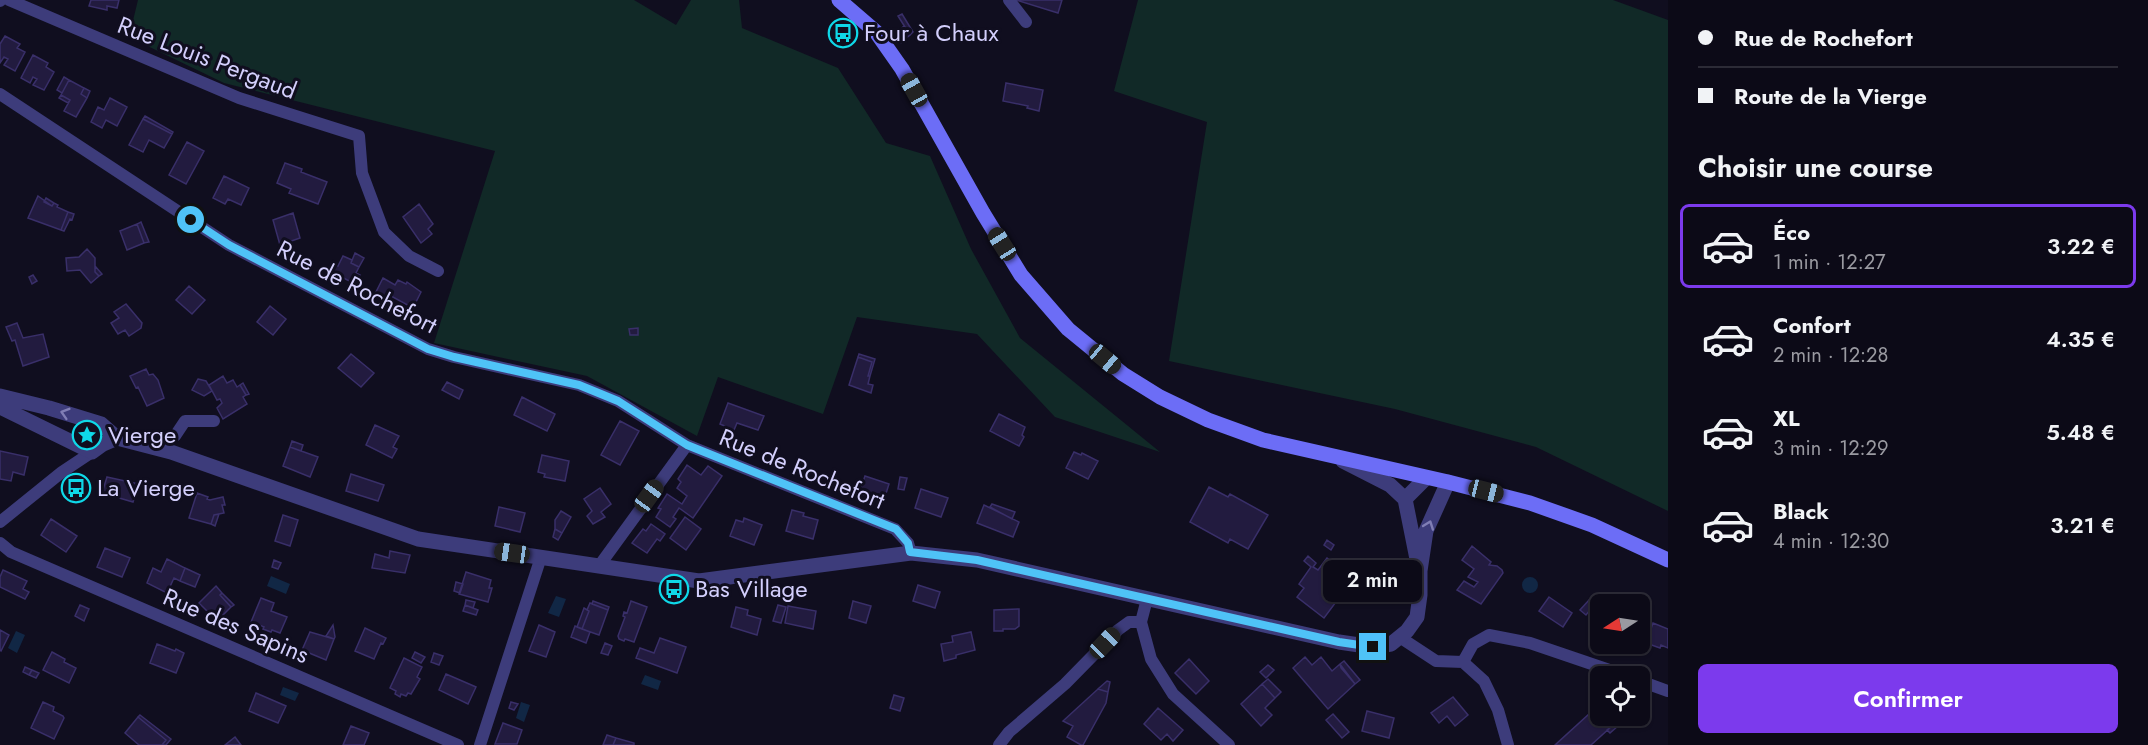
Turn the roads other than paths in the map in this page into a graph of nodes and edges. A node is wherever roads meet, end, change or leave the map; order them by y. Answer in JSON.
{"nodes":[{"id":1,"x":9,"y":0,"type":"edge"},
{"id":2,"x":839,"y":0,"type":"edge"},
{"id":3,"x":1009,"y":0,"type":"edge"},
{"id":4,"x":1026,"y":22,"type":"dead end"},
{"id":5,"x":0,"y":94,"type":"edge"},
{"id":6,"x":438,"y":271,"type":"dead end"},
{"id":7,"x":0,"y":396,"type":"edge"},
{"id":8,"x":0,"y":407,"type":"edge"},
{"id":9,"x":214,"y":421,"type":"dead end"},
{"id":10,"x":176,"y":436,"type":"dead end"},
{"id":11,"x":117,"y":438,"type":"junction"},
{"id":12,"x":687,"y":445,"type":"junction"},
{"id":13,"x":92,"y":452,"type":"junction"},
{"id":14,"x":1338,"y":458,"type":"junction"},
{"id":15,"x":1426,"y":478,"type":"junction"},
{"id":16,"x":1448,"y":482,"type":"junction"},
{"id":17,"x":1405,"y":499,"type":"junction"},
{"id":18,"x":0,"y":522,"type":"edge"},
{"id":19,"x":0,"y":543,"type":"edge"},
{"id":20,"x":910,"y":552,"type":"junction"},
{"id":21,"x":541,"y":557,"type":"junction"},
{"id":22,"x":1668,"y":560,"type":"edge"},
{"id":23,"x":599,"y":566,"type":"junction"},
{"id":24,"x":1420,"y":572,"type":"junction"},
{"id":25,"x":1147,"y":599,"type":"junction"},
{"id":26,"x":1141,"y":622,"type":"junction"},
{"id":27,"x":1401,"y":638,"type":"junction"},
{"id":28,"x":1463,"y":662,"type":"junction"},
{"id":29,"x":1598,"y":666,"type":"edge"},
{"id":30,"x":1650,"y":685,"type":"edge"},
{"id":31,"x":1668,"y":691,"type":"edge"},
{"id":32,"x":458,"y":745,"type":"edge"},
{"id":33,"x":480,"y":745,"type":"edge"},
{"id":34,"x":999,"y":745,"type":"edge"},
{"id":35,"x":1229,"y":745,"type":"edge"},
{"id":36,"x":1508,"y":745,"type":"edge"}],
"edges":[{"from":1,"to":6,"type":"street","name":"Rue Louis Pergaud"},
{"from":2,"to":14,"type":"main road"},
{"from":3,"to":4,"type":"street"},
{"from":5,"to":12,"type":"street","name":"Rue de Rochefort"},
{"from":11,"to":7,"type":"street","one_way":true},
{"from":8,"to":13,"type":"street"},
{"from":9,"to":10,"type":"street"},
{"from":11,"to":13,"type":"street"},
{"from":11,"to":21,"type":"street"},
{"from":12,"to":20,"type":"street","name":"Rue de Rochefort"},
{"from":12,"to":23,"type":"street"},
{"from":13,"to":18,"type":"street"},
{"from":14,"to":15,"type":"main road"},
{"from":14,"to":17,"type":"street"},
{"from":15,"to":16,"type":"main road"},
{"from":15,"to":17,"type":"street"},
{"from":16,"to":22,"type":"main road"},
{"from":24,"to":16,"type":"street","one_way":true},
{"from":17,"to":24,"type":"street"},
{"from":19,"to":32,"type":"street","name":"Rue des Sapins"},
{"from":20,"to":23,"type":"street"},
{"from":20,"to":25,"type":"street"},
{"from":21,"to":23,"type":"street"},
{"from":21,"to":33,"type":"street"},
{"from":24,"to":27,"type":"street"},
{"from":25,"to":26,"type":"street"},
{"from":25,"to":27,"type":"street"},
{"from":26,"to":34,"type":"street"},
{"from":26,"to":35,"type":"street"},
{"from":27,"to":28,"type":"street"},
{"from":28,"to":29,"type":"street"},
{"from":28,"to":36,"type":"street"},
{"from":30,"to":31,"type":"street"}]}
